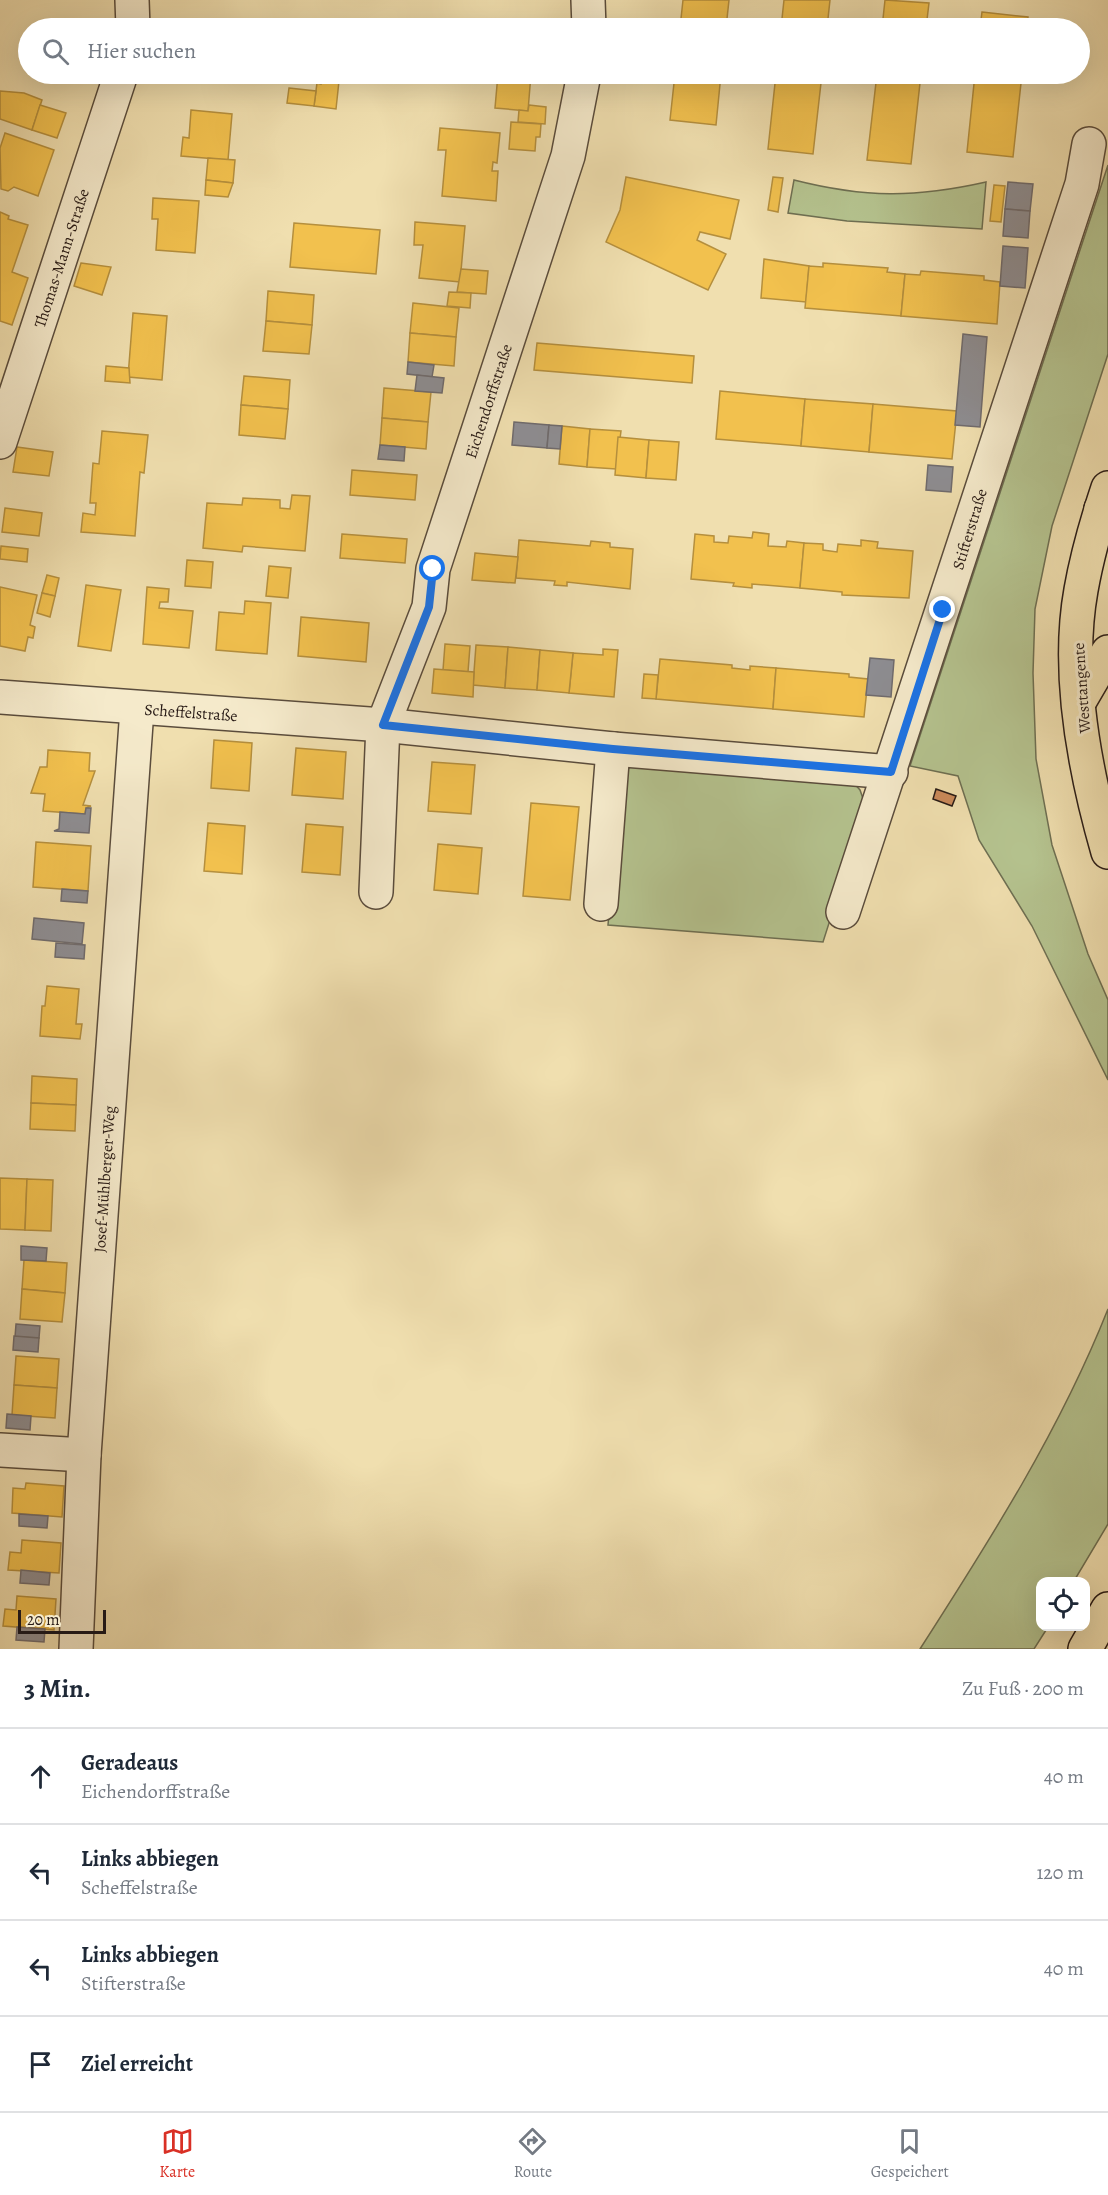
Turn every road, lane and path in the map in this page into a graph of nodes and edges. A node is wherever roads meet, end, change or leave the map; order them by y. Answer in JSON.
{"nodes":[{"id":1,"x":132,"y":0,"type":"edge"},
{"id":2,"x":588,"y":0,"type":"edge"},
{"id":3,"x":133,"y":18,"type":"edge"},
{"id":4,"x":589,"y":18,"type":"edge"},
{"id":5,"x":118,"y":84,"type":"edge"},
{"id":6,"x":582,"y":84,"type":"edge"},
{"id":7,"x":1089,"y":144,"type":"dead end"},
{"id":8,"x":0,"y":442,"type":"edge"},
{"id":9,"x":1106,"y":506,"type":"edge"},
{"id":10,"x":1108,"y":652,"type":"edge"},
{"id":11,"x":0,"y":698,"type":"edge"},
{"id":12,"x":1079,"y":702,"type":"junction"},
{"id":13,"x":137,"y":709,"type":"junction"},
{"id":14,"x":383,"y":725,"type":"junction"},
{"id":15,"x":613,"y":749,"type":"junction"},
{"id":16,"x":891,"y":772,"type":"junction"},
{"id":17,"x":1108,"y":852,"type":"edge"},
{"id":18,"x":376,"y":892,"type":"dead end"},
{"id":19,"x":601,"y":904,"type":"dead end"},
{"id":20,"x":843,"y":912,"type":"dead end"},
{"id":21,"x":0,"y":1450,"type":"edge"},
{"id":22,"x":84,"y":1455,"type":"junction"},
{"id":23,"x":1108,"y":1609,"type":"edge"},
{"id":24,"x":76,"y":1649,"type":"edge"},
{"id":25,"x":1085,"y":1649,"type":"edge"}],
"edges":[{"from":1,"to":3,"type":"street"},
{"from":2,"to":4,"type":"street"},
{"from":5,"to":8,"type":"street","name":"Thomas-Mann-Straße"},
{"from":6,"to":14,"type":"street","name":"Eichendorffstraße"},
{"from":7,"to":16,"type":"street","name":"Stifterstraße"},
{"from":9,"to":12,"type":"main road","name":"Westtangente"},
{"from":10,"to":12,"type":"main road"},
{"from":11,"to":13,"type":"street","name":"Scheffelstraße"},
{"from":12,"to":17,"type":"main road","name":"Westtangente"},
{"from":13,"to":14,"type":"street","name":"Scheffelstraße"},
{"from":13,"to":22,"type":"street","name":"Josef-Mühlberger-Weg"},
{"from":14,"to":15,"type":"street","name":"Scheffelstraße"},
{"from":14,"to":18,"type":"street"},
{"from":15,"to":16,"type":"street","name":"Scheffelstraße"},
{"from":15,"to":19,"type":"street"},
{"from":16,"to":20,"type":"street","name":"Stifterstraße"},
{"from":21,"to":22,"type":"street"},
{"from":22,"to":24,"type":"street","name":"Josef-Mühlberger-Weg"},
{"from":23,"to":25,"type":"main road"}]}
